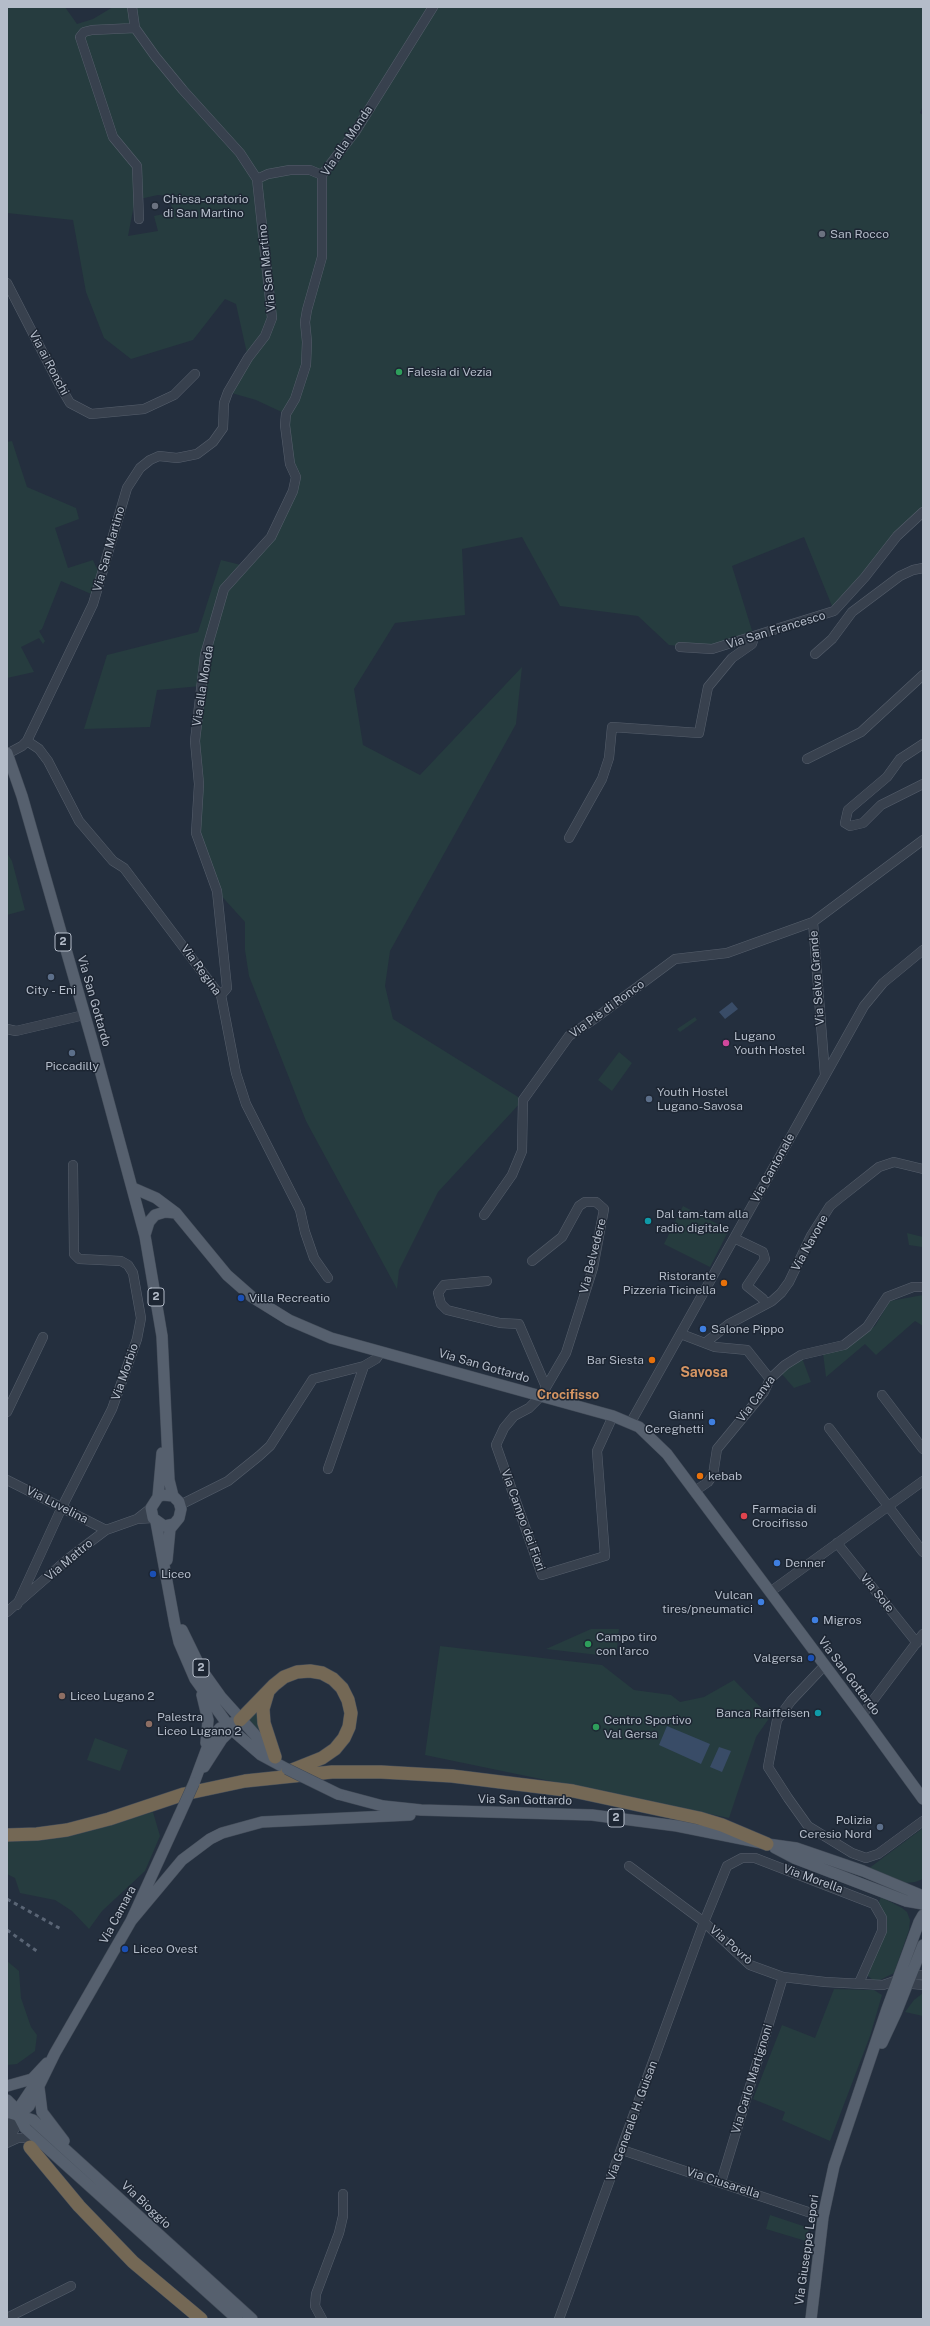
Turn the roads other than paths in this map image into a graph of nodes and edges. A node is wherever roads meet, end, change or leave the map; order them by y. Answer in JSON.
{"nodes":[{"id":1,"x":132,"y":7,"type":"edge"},
{"id":2,"x":433,"y":7,"type":"edge"},
{"id":3,"x":135,"y":28,"type":"junction"},
{"id":4,"x":322,"y":175,"type":"junction"},
{"id":5,"x":257,"y":179,"type":"junction"},
{"id":6,"x":139,"y":219,"type":"dead end"},
{"id":7,"x":7,"y":283,"type":"edge"},
{"id":8,"x":195,"y":374,"type":"dead end"},
{"id":9,"x":923,"y":512,"type":"edge"},
{"id":10,"x":923,"y":568,"type":"edge"},
{"id":11,"x":754,"y":637,"type":"junction"},
{"id":12,"x":680,"y":647,"type":"dead end"},
{"id":13,"x":815,"y":654,"type":"dead end"},
{"id":14,"x":923,"y":675,"type":"edge"},
{"id":15,"x":27,"y":741,"type":"junction"},
{"id":16,"x":923,"y":744,"type":"edge"},
{"id":17,"x":7,"y":753,"type":"edge"},
{"id":18,"x":807,"y":760,"type":"dead end"},
{"id":19,"x":923,"y":784,"type":"edge"},
{"id":20,"x":568,"y":838,"type":"dead end"},
{"id":21,"x":923,"y":840,"type":"edge"},
{"id":22,"x":813,"y":922,"type":"junction"},
{"id":23,"x":923,"y":950,"type":"edge"},
{"id":24,"x":221,"y":994,"type":"junction"},
{"id":25,"x":84,"y":1015,"type":"junction"},
{"id":26,"x":7,"y":1029,"type":"edge"},
{"id":27,"x":825,"y":1075,"type":"junction"},
{"id":28,"x":73,"y":1165,"type":"dead end"},
{"id":29,"x":923,"y":1169,"type":"edge"},
{"id":30,"x":133,"y":1188,"type":"junction"},
{"id":31,"x":176,"y":1213,"type":"junction"},
{"id":32,"x":484,"y":1215,"type":"dead end"},
{"id":33,"x":145,"y":1236,"type":"junction"},
{"id":34,"x":734,"y":1238,"type":"junction"},
{"id":35,"x":532,"y":1261,"type":"dead end"},
{"id":36,"x":328,"y":1278,"type":"dead end"},
{"id":37,"x":487,"y":1281,"type":"dead end"},
{"id":38,"x":923,"y":1287,"type":"edge"},
{"id":39,"x":763,"y":1299,"type":"dead end"},
{"id":40,"x":681,"y":1334,"type":"junction"},
{"id":41,"x":43,"y":1337,"type":"dead end"},
{"id":42,"x":705,"y":1343,"type":"junction"},
{"id":43,"x":381,"y":1352,"type":"junction"},
{"id":44,"x":364,"y":1366,"type":"junction"},
{"id":45,"x":770,"y":1379,"type":"junction"},
{"id":46,"x":544,"y":1392,"type":"junction"},
{"id":47,"x":882,"y":1395,"type":"dead end"},
{"id":48,"x":167,"y":1409,"type":"junction"},
{"id":49,"x":7,"y":1412,"type":"edge"},
{"id":50,"x":613,"y":1416,"type":"junction"},
{"id":51,"x":631,"y":1422,"type":"junction"},
{"id":52,"x":829,"y":1428,"type":"dead end"},
{"id":53,"x":923,"y":1449,"type":"edge"},
{"id":54,"x":328,"y":1469,"type":"dead end"},
{"id":55,"x":7,"y":1480,"type":"edge"},
{"id":56,"x":923,"y":1481,"type":"edge"},
{"id":57,"x":695,"y":1492,"type":"junction"},
{"id":58,"x":158,"y":1497,"type":"junction"},
{"id":59,"x":177,"y":1501,"type":"junction"},
{"id":60,"x":889,"y":1507,"type":"junction"},
{"id":61,"x":62,"y":1508,"type":"junction"},
{"id":62,"x":153,"y":1516,"type":"junction"},
{"id":63,"x":173,"y":1524,"type":"junction"},
{"id":64,"x":106,"y":1530,"type":"junction"},
{"id":65,"x":837,"y":1543,"type":"junction"},
{"id":66,"x":923,"y":1552,"type":"edge"},
{"id":67,"x":166,"y":1573,"type":"junction"},
{"id":68,"x":770,"y":1592,"type":"junction"},
{"id":69,"x":17,"y":1605,"type":"junction"},
{"id":70,"x":172,"y":1610,"type":"junction"},
{"id":71,"x":7,"y":1612,"type":"edge"},
{"id":72,"x":923,"y":1634,"type":"edge"},
{"id":73,"x":917,"y":1643,"type":"junction"},
{"id":74,"x":825,"y":1665,"type":"junction"},
{"id":75,"x":195,"y":1679,"type":"junction"},
{"id":76,"x":268,"y":1691,"type":"junction"},
{"id":77,"x":862,"y":1715,"type":"junction"},
{"id":78,"x":233,"y":1724,"type":"junction"},
{"id":79,"x":205,"y":1752,"type":"junction"},
{"id":80,"x":275,"y":1757,"type":"junction"},
{"id":81,"x":287,"y":1769,"type":"junction"},
{"id":82,"x":272,"y":1777,"type":"junction"},
{"id":83,"x":194,"y":1783,"type":"junction"},
{"id":84,"x":921,"y":1795,"type":"edge"},
{"id":85,"x":462,"y":1812,"type":"junction"},
{"id":86,"x":923,"y":1822,"type":"edge"},
{"id":87,"x":7,"y":1835,"type":"edge"},
{"id":88,"x":768,"y":1844,"type":"junction"},
{"id":89,"x":629,"y":1866,"type":"dead end"},
{"id":90,"x":923,"y":1896,"type":"edge"},
{"id":91,"x":923,"y":1904,"type":"edge"},
{"id":92,"x":923,"y":1915,"type":"edge"},
{"id":93,"x":131,"y":1921,"type":"junction"},
{"id":94,"x":704,"y":1922,"type":"junction"},
{"id":95,"x":923,"y":1945,"type":"edge"},
{"id":96,"x":921,"y":1959,"type":"edge"},
{"id":97,"x":923,"y":1974,"type":"edge"},
{"id":98,"x":783,"y":1977,"type":"junction"},
{"id":99,"x":906,"y":1980,"type":"junction"},
{"id":100,"x":859,"y":1983,"type":"junction"},
{"id":101,"x":923,"y":1985,"type":"edge"},
{"id":102,"x":55,"y":2053,"type":"junction"},
{"id":103,"x":7,"y":2086,"type":"edge"},
{"id":104,"x":39,"y":2088,"type":"junction"},
{"id":105,"x":7,"y":2100,"type":"edge"},
{"id":106,"x":7,"y":2112,"type":"edge"},
{"id":107,"x":18,"y":2116,"type":"junction"},
{"id":108,"x":7,"y":2126,"type":"edge"},
{"id":109,"x":7,"y":2142,"type":"edge"},
{"id":110,"x":33,"y":2143,"type":"junction"},
{"id":111,"x":622,"y":2150,"type":"junction"},
{"id":112,"x":99,"y":2178,"type":"junction"},
{"id":113,"x":721,"y":2182,"type":"junction"},
{"id":114,"x":343,"y":2194,"type":"dead end"},
{"id":115,"x":823,"y":2217,"type":"junction"},
{"id":116,"x":71,"y":2286,"type":"dead end"},
{"id":117,"x":7,"y":2318,"type":"edge"},
{"id":118,"x":201,"y":2319,"type":"edge"},
{"id":119,"x":237,"y":2319,"type":"edge"},
{"id":120,"x":252,"y":2319,"type":"edge"},
{"id":121,"x":322,"y":2319,"type":"edge"},
{"id":122,"x":558,"y":2319,"type":"edge"},
{"id":123,"x":811,"y":2319,"type":"edge"}],
"edges":[{"from":1,"to":3,"type":"street","name":"Via San Martino"},
{"from":2,"to":4,"type":"street","name":"Via alla Monda"},
{"from":3,"to":5,"type":"street","name":"Via San Martino"},
{"from":3,"to":6,"type":"street"},
{"from":4,"to":5,"type":"street"},
{"from":4,"to":24,"type":"street","name":"Via alla Monda"},
{"from":5,"to":15,"type":"street","name":"Via San Martino"},
{"from":7,"to":8,"type":"street","name":"Via ai Ronchi"},
{"from":9,"to":11,"type":"street","name":"Via San Francesco"},
{"from":10,"to":13,"type":"street"},
{"from":11,"to":12,"type":"street","name":"Via San Francesco"},
{"from":11,"to":20,"type":"street"},
{"from":14,"to":18,"type":"street"},
{"from":15,"to":17,"type":"street"},
{"from":15,"to":24,"type":"street","name":"Via Regina"},
{"from":16,"to":19,"type":"street"},
{"from":17,"to":25,"type":"main road","name":"Via San Gottardo","number":"2"},
{"from":21,"to":22,"type":"street","name":"Via Selva Grande"},
{"from":22,"to":27,"type":"street","name":"Via Selva Grande"},
{"from":22,"to":32,"type":"street","name":"Via Piè di Ronco"},
{"from":23,"to":27,"type":"street","name":"Via Cantonale"},
{"from":24,"to":36,"type":"street","name":"Via Regina"},
{"from":25,"to":26,"type":"street"},
{"from":25,"to":30,"type":"main road","name":"Via San Gottardo","number":"2"},
{"from":27,"to":34,"type":"street","name":"Via Cantonale"},
{"from":28,"to":61,"type":"street","name":"Via Morbio"},
{"from":29,"to":42,"type":"street","name":"Via Navone"},
{"from":30,"to":31,"type":"main road","name":"Via San Gottardo"},
{"from":30,"to":33,"type":"main road","name":"Via San Gottardo","number":"2"},
{"from":31,"to":33,"type":"main road"},
{"from":31,"to":43,"type":"main road","name":"Via San Gottardo"},
{"from":33,"to":48,"type":"main road","name":"Via San Gottardo","number":"2"},
{"from":34,"to":39,"type":"street"},
{"from":34,"to":40,"type":"street","name":"Via Cantonale"},
{"from":35,"to":46,"type":"street","name":"Via Belvedere"},
{"from":37,"to":46,"type":"street"},
{"from":38,"to":45,"type":"street","name":"Via Canva"},
{"from":40,"to":42,"type":"street"},
{"from":40,"to":51,"type":"street","name":"Via Cantonale"},
{"from":41,"to":49,"type":"street"},
{"from":42,"to":45,"type":"street"},
{"from":43,"to":44,"type":"street"},
{"from":43,"to":46,"type":"main road","name":"Via San Gottardo"},
{"from":44,"to":54,"type":"street"},
{"from":44,"to":59,"type":"street"},
{"from":45,"to":57,"type":"street","name":"Via Canva"},
{"from":46,"to":50,"type":"main road","name":"Via San Gottardo"},
{"from":46,"to":50,"type":"street","name":"Via Campo dei Fiori"},
{"from":47,"to":53,"type":"street"},
{"from":48,"to":58,"type":"main road","name":"Via San Gottardo","number":"2"},
{"from":48,"to":59,"type":"main road","name":"Via San Gottardo","number":"2"},
{"from":50,"to":51,"type":"main road","name":"Via San Gottardo"},
{"from":51,"to":57,"type":"main road","name":"Via San Gottardo"},
{"from":52,"to":60,"type":"street"},
{"from":55,"to":61,"type":"street","name":"Via Luvelina"},
{"from":56,"to":60,"type":"street"},
{"from":57,"to":68,"type":"main road","name":"Via San Gottardo"},
{"from":58,"to":59,"type":"main road"},
{"from":58,"to":62,"type":"main road"},
{"from":59,"to":63,"type":"main road"},
{"from":60,"to":65,"type":"street"},
{"from":60,"to":66,"type":"street"},
{"from":61,"to":64,"type":"street","name":"Via Luvelina"},
{"from":61,"to":69,"type":"street","name":"Via Morbio"},
{"from":62,"to":63,"type":"main road"},
{"from":62,"to":64,"type":"street","name":"Via Mattro"},
{"from":62,"to":67,"type":"main road","name":"Via San Gottardo","number":"2"},
{"from":63,"to":67,"type":"main road","name":"Via San Gottardo","number":"2"},
{"from":64,"to":69,"type":"street","name":"Via Mattro"},
{"from":65,"to":68,"type":"street"},
{"from":65,"to":73,"type":"street","name":"Via Sole"},
{"from":67,"to":70,"type":"main road","name":"Via San Gottardo","number":"2"},
{"from":68,"to":74,"type":"main road","name":"Via San Gottardo"},
{"from":69,"to":71,"type":"street","name":"Via Mattro"},
{"from":70,"to":75,"type":"main road","name":"Via San Gottardo","number":"2"},
{"from":70,"to":78,"type":"main road","name":"Via San Gottardo","number":"2"},
{"from":72,"to":73,"type":"street"},
{"from":73,"to":77,"type":"street"},
{"from":74,"to":77,"type":"main road","name":"Via San Gottardo"},
{"from":74,"to":86,"type":"street"},
{"from":75,"to":78,"type":"main road","name":"Via San Gottardo","number":"2"},
{"from":75,"to":79,"type":"main road"},
{"from":76,"to":78,"type":"highway"},
{"from":76,"to":80,"type":"highway"},
{"from":76,"to":82,"type":"highway"},
{"from":77,"to":84,"type":"main road","name":"Via San Gottardo"},
{"from":78,"to":79,"type":"main road","name":"Via Camara"},
{"from":78,"to":80,"type":"main road","name":"Via San Gottardo","number":"2"},
{"from":78,"to":81,"type":"main road","name":"Via San Gottardo","number":"2"},
{"from":78,"to":83,"type":"main road","name":"Via Camara"},
{"from":79,"to":83,"type":"main road","name":"Via Camara"},
{"from":80,"to":81,"type":"main road","name":"Via San Gottardo","number":"2"},
{"from":81,"to":85,"type":"main road","name":"Via San Gottardo","number":"2","bridge":true},
{"from":82,"to":87,"type":"highway"},
{"from":82,"to":88,"type":"highway"},
{"from":83,"to":93,"type":"main road","name":"Via Camara","bridge":true},
{"from":85,"to":88,"type":"main road","name":"Via San Gottardo","number":"2"},
{"from":85,"to":93,"type":"main road"},
{"from":88,"to":90,"type":"main road","name":"Via San Gottardo","number":"2"},
{"from":88,"to":91,"type":"main road","name":"Via San Gottardo","number":"2"},
{"from":89,"to":94,"type":"street","name":"Via Povrò"},
{"from":92,"to":99,"type":"main road","name":"Via Giuseppe Lepori"},
{"from":93,"to":102,"type":"main road","name":"Via Camara"},
{"from":94,"to":98,"type":"street","name":"Via Povrò"},
{"from":94,"to":100,"type":"street","name":"Via Morella"},
{"from":94,"to":111,"type":"street","name":"Via Generale H. Guisan"},
{"from":95,"to":96,"type":"main road","name":"Via Giuseppe Lepori"},
{"from":96,"to":99,"type":"main road","name":"Via Giuseppe Lepori"},
{"from":97,"to":99,"type":"street"},
{"from":98,"to":100,"type":"street","name":"Via Povrò"},
{"from":98,"to":113,"type":"street","name":"Via Carlo Martignoni"},
{"from":99,"to":100,"type":"street","name":"Via Povrò"},
{"from":99,"to":101,"type":"street"},
{"from":99,"to":115,"type":"main road","name":"Via Giuseppe Lepori"},
{"from":102,"to":103,"type":"main road"},
{"from":102,"to":104,"type":"main road","name":"Via Camara"},
{"from":102,"to":107,"type":"main road","name":"Via Camara"},
{"from":104,"to":107,"type":"main road","name":"Via Camara"},
{"from":104,"to":112,"type":"main road"},
{"from":105,"to":107,"type":"main road","name":"Via Bioggio"},
{"from":106,"to":107,"type":"main road","name":"Via Bioggio"},
{"from":107,"to":108,"type":"street","name":"Via Camara"},
{"from":107,"to":109,"type":"street","name":"Via Camara"},
{"from":107,"to":110,"type":"main road","name":"Via Bioggio"},
{"from":107,"to":112,"type":"main road","name":"Via Bioggio"},
{"from":109,"to":110,"type":"street"},
{"from":110,"to":118,"type":"highway"},
{"from":110,"to":119,"type":"main road","name":"Via Bioggio"},
{"from":111,"to":113,"type":"street","name":"Via Ciusarella"},
{"from":111,"to":122,"type":"street","name":"Via Generale H. Guisan"},
{"from":112,"to":120,"type":"main road","name":"Via Bioggio"},
{"from":113,"to":115,"type":"street","name":"Via Ciusarella"},
{"from":114,"to":121,"type":"street"},
{"from":115,"to":123,"type":"main road","name":"Via Giuseppe Lepori"},
{"from":116,"to":117,"type":"street"}]}
